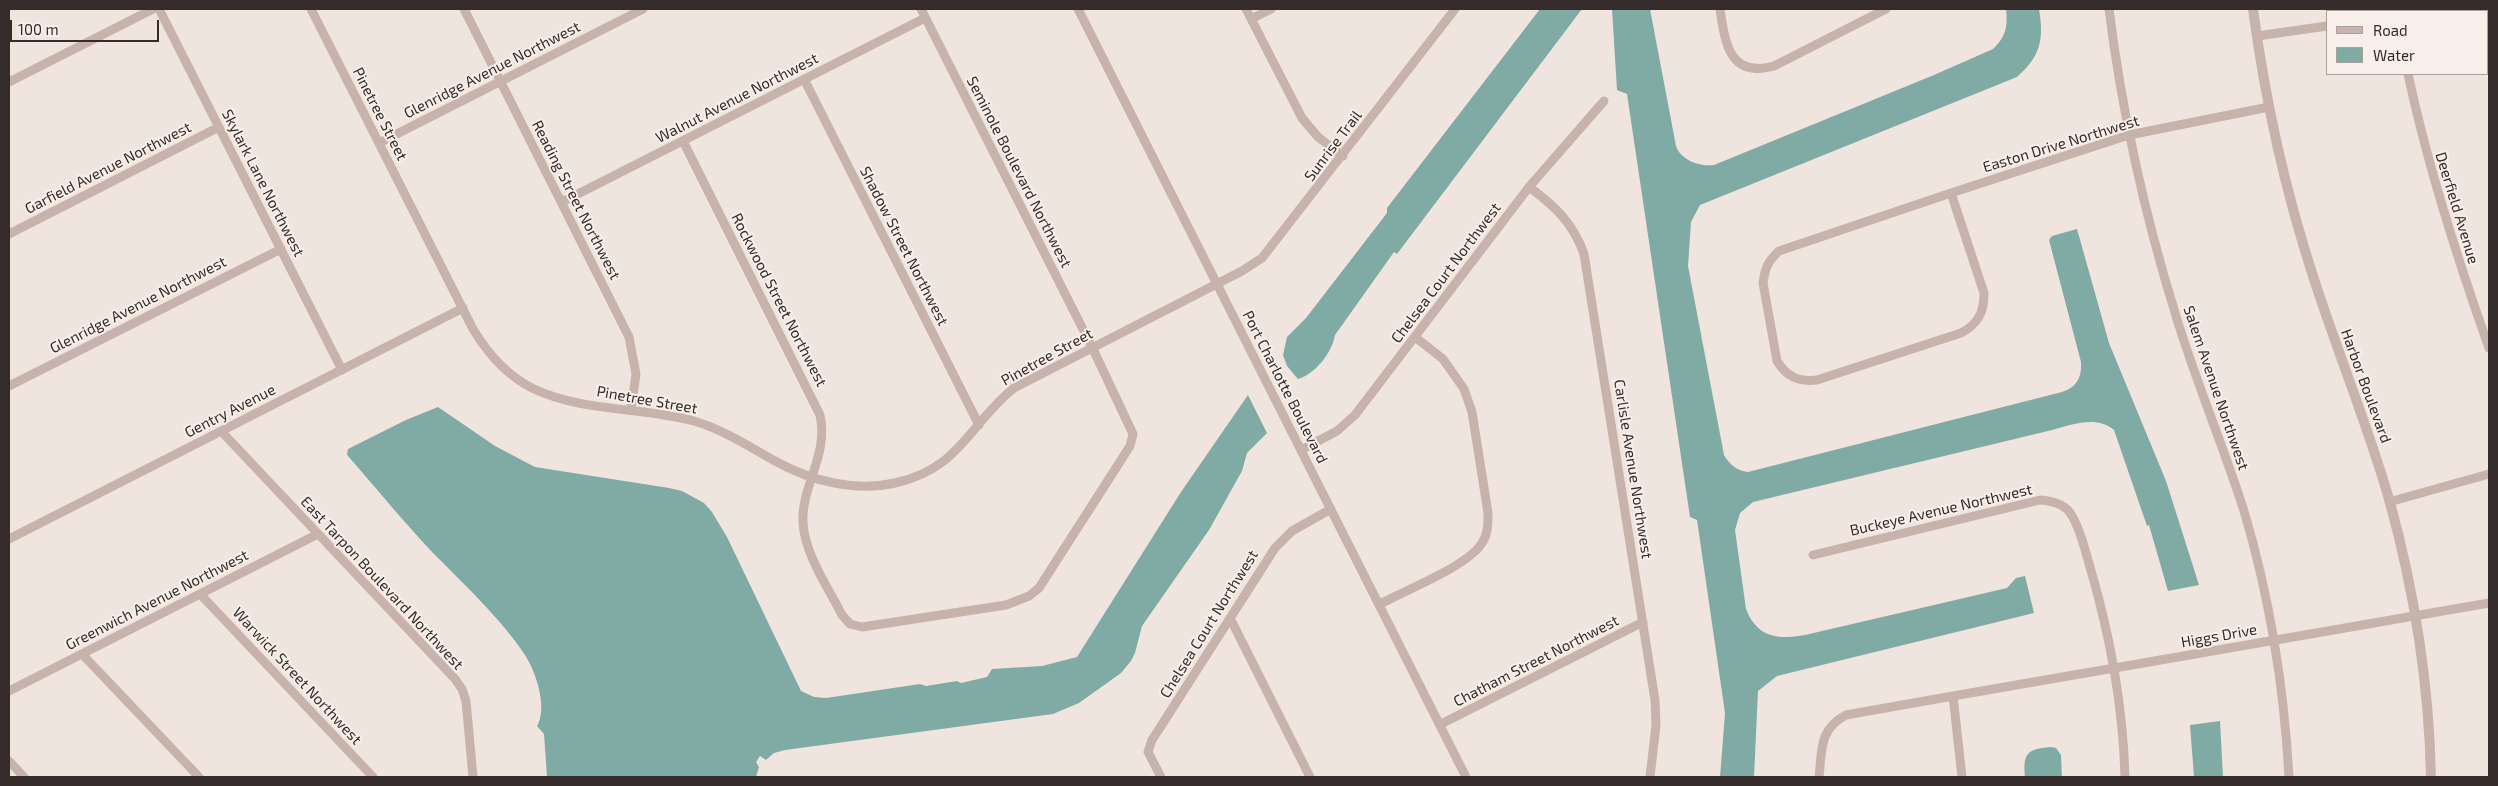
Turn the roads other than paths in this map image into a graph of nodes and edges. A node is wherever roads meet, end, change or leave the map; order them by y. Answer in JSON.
{"nodes":[{"id":1,"x":153,"y":9,"type":"edge"},
{"id":2,"x":159,"y":9,"type":"edge"},
{"id":3,"x":311,"y":9,"type":"edge"},
{"id":4,"x":464,"y":9,"type":"edge"},
{"id":5,"x":643,"y":9,"type":"edge"},
{"id":6,"x":920,"y":9,"type":"edge"},
{"id":7,"x":1078,"y":9,"type":"edge"},
{"id":8,"x":1246,"y":9,"type":"edge"},
{"id":9,"x":1271,"y":9,"type":"edge"},
{"id":10,"x":1455,"y":9,"type":"edge"},
{"id":11,"x":1720,"y":9,"type":"edge"},
{"id":12,"x":1886,"y":9,"type":"edge"},
{"id":13,"x":2109,"y":9,"type":"edge"},
{"id":14,"x":2253,"y":9,"type":"edge"},
{"id":15,"x":925,"y":18,"type":"junction"},
{"id":16,"x":1251,"y":19,"type":"junction"},
{"id":17,"x":2326,"y":26,"type":"edge"},
{"id":18,"x":2257,"y":36,"type":"junction"},
{"id":19,"x":2408,"y":75,"type":"edge"},
{"id":20,"x":804,"y":80,"type":"junction"},
{"id":21,"x":500,"y":81,"type":"junction"},
{"id":22,"x":9,"y":82,"type":"edge"},
{"id":23,"x":1604,"y":101,"type":"dead end"},
{"id":24,"x":2269,"y":107,"type":"junction"},
{"id":25,"x":219,"y":127,"type":"junction"},
{"id":26,"x":2129,"y":135,"type":"junction"},
{"id":27,"x":683,"y":141,"type":"junction"},
{"id":28,"x":379,"y":143,"type":"junction"},
{"id":29,"x":1342,"y":156,"type":"junction"},
{"id":30,"x":1529,"y":187,"type":"junction"},
{"id":31,"x":1951,"y":193,"type":"junction"},
{"id":32,"x":562,"y":202,"type":"junction"},
{"id":33,"x":9,"y":234,"type":"edge"},
{"id":34,"x":281,"y":248,"type":"junction"},
{"id":35,"x":1217,"y":284,"type":"junction"},
{"id":36,"x":463,"y":308,"type":"junction"},
{"id":37,"x":1415,"y":337,"type":"junction"},
{"id":38,"x":2487,"y":337,"type":"edge"},
{"id":39,"x":1092,"y":347,"type":"junction"},
{"id":40,"x":2489,"y":348,"type":"edge"},
{"id":41,"x":342,"y":370,"type":"junction"},
{"id":42,"x":9,"y":386,"type":"edge"},
{"id":43,"x":631,"y":410,"type":"junction"},
{"id":44,"x":979,"y":425,"type":"junction"},
{"id":45,"x":221,"y":431,"type":"junction"},
{"id":46,"x":1302,"y":450,"type":"junction"},
{"id":47,"x":2489,"y":474,"type":"edge"},
{"id":48,"x":813,"y":478,"type":"junction"},
{"id":49,"x":2389,"y":502,"type":"junction"},
{"id":50,"x":1332,"y":509,"type":"junction"},
{"id":51,"x":318,"y":534,"type":"junction"},
{"id":52,"x":9,"y":539,"type":"edge"},
{"id":53,"x":1813,"y":555,"type":"dead end"},
{"id":54,"x":200,"y":594,"type":"junction"},
{"id":55,"x":2489,"y":603,"type":"edge"},
{"id":56,"x":1380,"y":604,"type":"junction"},
{"id":57,"x":2415,"y":616,"type":"junction"},
{"id":58,"x":1230,"y":618,"type":"junction"},
{"id":59,"x":1643,"y":622,"type":"junction"},
{"id":60,"x":2274,"y":640,"type":"junction"},
{"id":61,"x":82,"y":654,"type":"junction"},
{"id":62,"x":2114,"y":668,"type":"junction"},
{"id":63,"x":9,"y":691,"type":"edge"},
{"id":64,"x":1953,"y":696,"type":"junction"},
{"id":65,"x":1441,"y":724,"type":"junction"},
{"id":66,"x":9,"y":761,"type":"edge"},
{"id":67,"x":24,"y":777,"type":"edge"},
{"id":68,"x":198,"y":777,"type":"edge"},
{"id":69,"x":373,"y":777,"type":"edge"},
{"id":70,"x":473,"y":777,"type":"edge"},
{"id":71,"x":1161,"y":777,"type":"edge"},
{"id":72,"x":1310,"y":777,"type":"edge"},
{"id":73,"x":1466,"y":777,"type":"edge"},
{"id":74,"x":1650,"y":777,"type":"edge"},
{"id":75,"x":1819,"y":777,"type":"edge"},
{"id":76,"x":1962,"y":777,"type":"edge"},
{"id":77,"x":2126,"y":777,"type":"edge"},
{"id":78,"x":2289,"y":777,"type":"edge"},
{"id":79,"x":2431,"y":777,"type":"edge"}],
"edges":[{"from":1,"to":22,"type":"street"},
{"from":2,"to":25,"type":"street","name":"Skylark Lane Northwest"},
{"from":3,"to":28,"type":"street","name":"Pinetree Street"},
{"from":4,"to":21,"type":"street","name":"Reading Street Northwest"},
{"from":5,"to":21,"type":"street","name":"Glenridge Avenue Northwest"},
{"from":6,"to":15,"type":"street","name":"Seminole Boulevard Northwest"},
{"from":7,"to":35,"type":"street","name":"Port Charlotte Boulevard"},
{"from":8,"to":16,"type":"street"},
{"from":9,"to":16,"type":"street"},
{"from":10,"to":29,"type":"street","name":"Sunrise Trail"},
{"from":11,"to":12,"type":"street"},
{"from":13,"to":26,"type":"street","name":"Salem Avenue Northwest"},
{"from":14,"to":18,"type":"street","name":"Harbor Boulevard"},
{"from":15,"to":20,"type":"street","name":"Walnut Avenue Northwest"},
{"from":15,"to":39,"type":"street","name":"Seminole Boulevard Northwest"},
{"from":16,"to":29,"type":"street"},
{"from":17,"to":18,"type":"street"},
{"from":18,"to":24,"type":"street","name":"Harbor Boulevard"},
{"from":19,"to":38,"type":"street","name":"Deerfield Avenue"},
{"from":20,"to":27,"type":"street","name":"Walnut Avenue Northwest"},
{"from":20,"to":44,"type":"street","name":"Shadow Street Northwest"},
{"from":21,"to":28,"type":"street","name":"Glenridge Avenue Northwest"},
{"from":21,"to":32,"type":"street","name":"Reading Street Northwest"},
{"from":23,"to":30,"type":"street","name":"Chelsea Court Northwest"},
{"from":24,"to":26,"type":"street","name":"Easton Drive Northwest"},
{"from":24,"to":49,"type":"street","name":"Harbor Boulevard"},
{"from":25,"to":33,"type":"street","name":"Garfield Avenue Northwest"},
{"from":25,"to":34,"type":"street","name":"Skylark Lane Northwest"},
{"from":26,"to":31,"type":"street","name":"Easton Drive Northwest"},
{"from":26,"to":60,"type":"street","name":"Salem Avenue Northwest"},
{"from":27,"to":32,"type":"street","name":"Walnut Avenue Northwest"},
{"from":27,"to":48,"type":"street","name":"Rockwood Street Northwest"},
{"from":28,"to":36,"type":"street","name":"Pinetree Street"},
{"from":29,"to":35,"type":"street","name":"Sunrise Trail"},
{"from":30,"to":37,"type":"street","name":"Chelsea Court Northwest"},
{"from":30,"to":59,"type":"street","name":"Carlisle Avenue Northwest"},
{"from":31,"to":31,"type":"street","name":"Easton Drive Northwest"},
{"from":32,"to":43,"type":"street","name":"Reading Street Northwest"},
{"from":34,"to":41,"type":"street","name":"Skylark Lane Northwest"},
{"from":34,"to":42,"type":"street","name":"Glenridge Avenue Northwest"},
{"from":35,"to":39,"type":"street","name":"Pinetree Street"},
{"from":35,"to":46,"type":"street","name":"Port Charlotte Boulevard"},
{"from":36,"to":41,"type":"street","name":"Gentry Avenue"},
{"from":36,"to":43,"type":"street","name":"Pinetree Street"},
{"from":37,"to":46,"type":"street","name":"Chelsea Court Northwest"},
{"from":37,"to":56,"type":"street"},
{"from":38,"to":40,"type":"street","name":"Deerfield Avenue"},
{"from":39,"to":44,"type":"street","name":"Pinetree Street"},
{"from":39,"to":48,"type":"street","name":"Seminole Boulevard Northwest"},
{"from":41,"to":45,"type":"street","name":"Gentry Avenue"},
{"from":43,"to":48,"type":"street","name":"Pinetree Street"},
{"from":44,"to":48,"type":"street","name":"Pinetree Street"},
{"from":45,"to":51,"type":"street","name":"East Tarpon Boulevard Northwest"},
{"from":45,"to":52,"type":"street","name":"Gentry Avenue"},
{"from":46,"to":50,"type":"street","name":"Port Charlotte Boulevard"},
{"from":47,"to":49,"type":"street"},
{"from":49,"to":57,"type":"street","name":"Harbor Boulevard"},
{"from":50,"to":56,"type":"street","name":"Port Charlotte Boulevard"},
{"from":50,"to":58,"type":"street","name":"Chelsea Court Northwest"},
{"from":51,"to":54,"type":"street","name":"Greenwich Avenue Northwest"},
{"from":51,"to":70,"type":"street","name":"East Tarpon Boulevard Northwest"},
{"from":53,"to":62,"type":"street","name":"Buckeye Avenue Northwest"},
{"from":54,"to":61,"type":"street","name":"Greenwich Avenue Northwest"},
{"from":54,"to":69,"type":"street","name":"Warwick Street Northwest"},
{"from":55,"to":57,"type":"street","name":"Higgs Drive"},
{"from":56,"to":65,"type":"street","name":"Port Charlotte Boulevard"},
{"from":57,"to":60,"type":"street","name":"Higgs Drive"},
{"from":57,"to":79,"type":"street","name":"Harbor Boulevard"},
{"from":58,"to":71,"type":"street","name":"Chelsea Court Northwest"},
{"from":58,"to":72,"type":"street"},
{"from":59,"to":65,"type":"street","name":"Chatham Street Northwest"},
{"from":59,"to":74,"type":"street","name":"Carlisle Avenue Northwest"},
{"from":60,"to":62,"type":"street","name":"Higgs Drive"},
{"from":60,"to":78,"type":"street","name":"Salem Avenue Northwest"},
{"from":61,"to":63,"type":"street","name":"Greenwich Avenue Northwest"},
{"from":61,"to":68,"type":"street"},
{"from":62,"to":64,"type":"street","name":"Higgs Drive"},
{"from":62,"to":77,"type":"street","name":"Buckeye Avenue Northwest"},
{"from":64,"to":75,"type":"street","name":"Higgs Drive"},
{"from":64,"to":76,"type":"street"},
{"from":65,"to":73,"type":"street","name":"Port Charlotte Boulevard"},
{"from":66,"to":67,"type":"street"}]}
